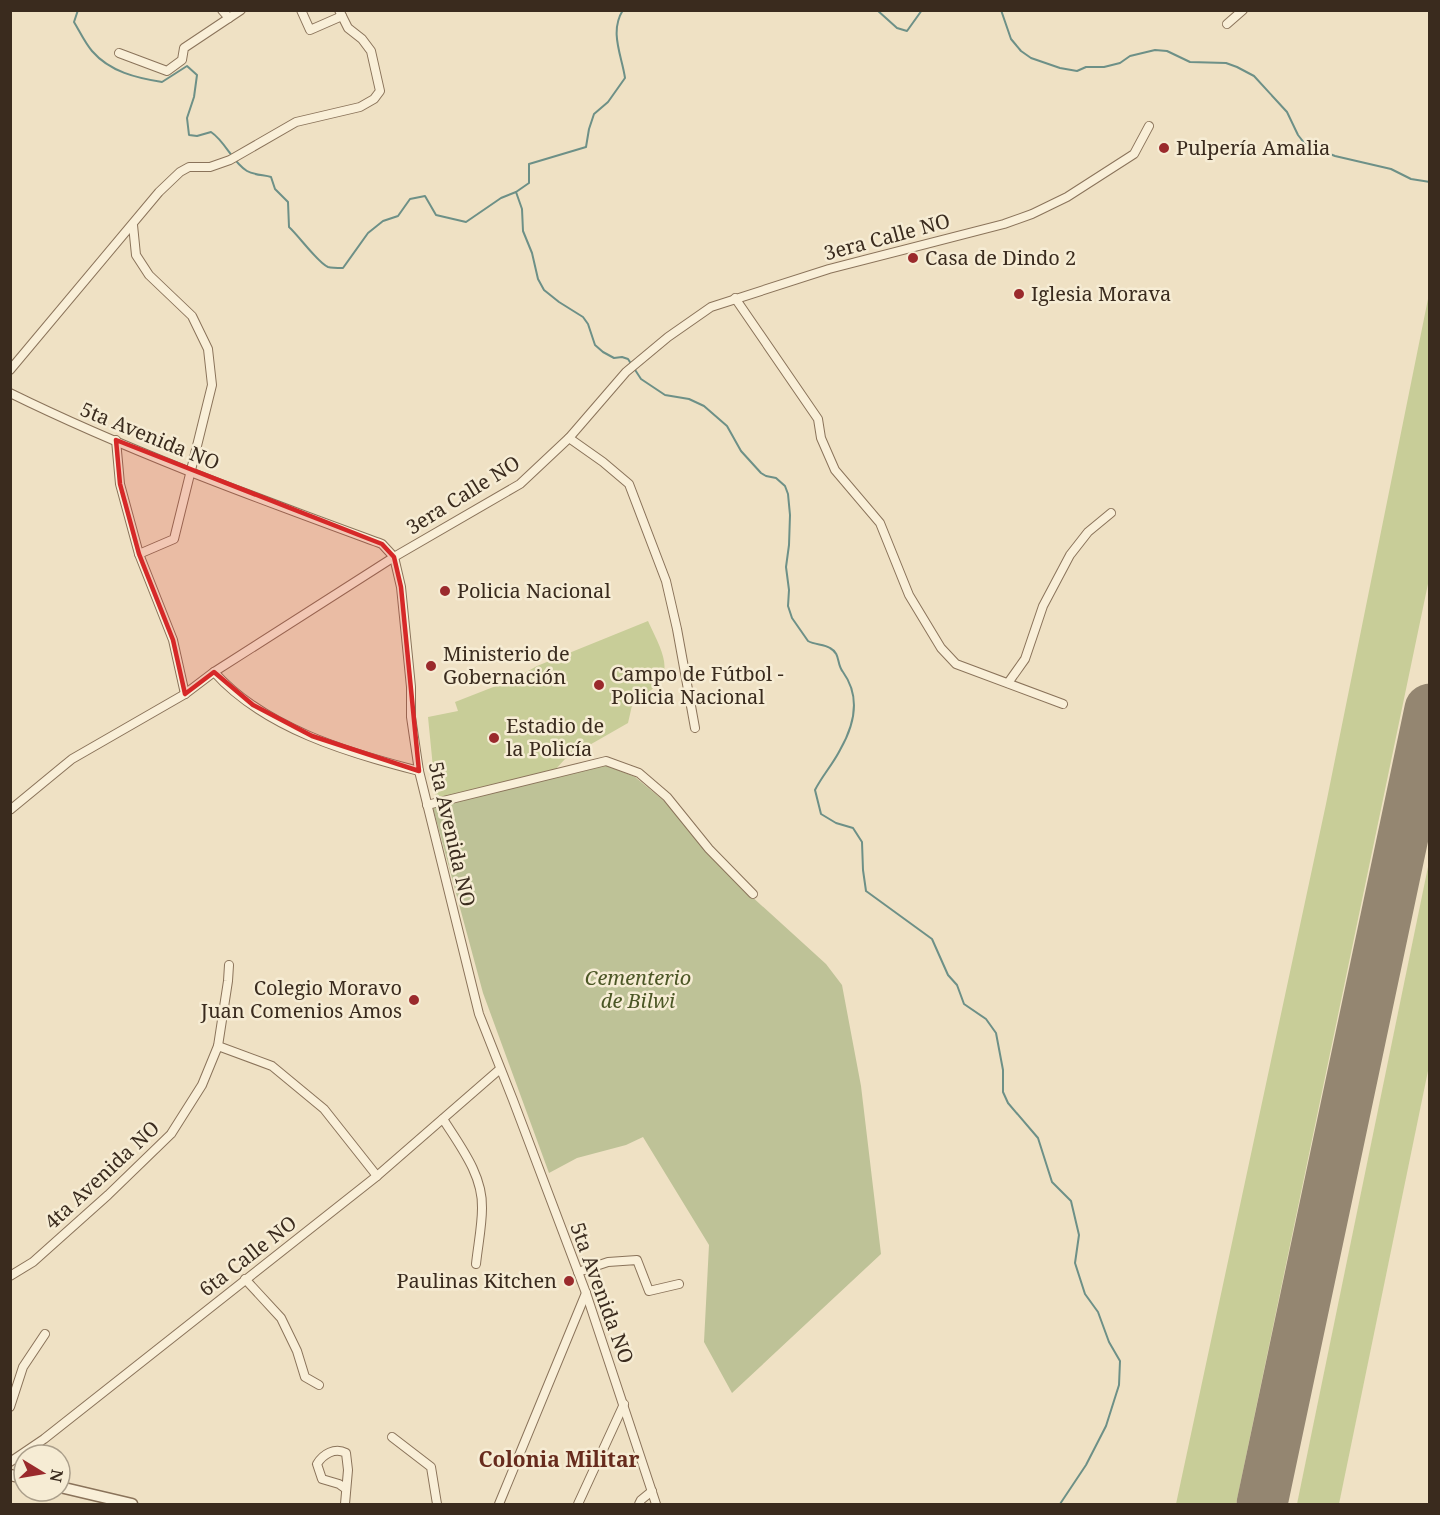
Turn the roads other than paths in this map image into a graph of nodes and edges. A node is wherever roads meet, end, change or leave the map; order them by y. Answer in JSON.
{"nodes":[{"id":1,"x":222,"y":10,"type":"edge"},
{"id":2,"x":241,"y":10,"type":"edge"},
{"id":3,"x":301,"y":10,"type":"edge"},
{"id":4,"x":1244,"y":10,"type":"edge"},
{"id":5,"x":340,"y":13,"type":"edge"},
{"id":6,"x":229,"y":18,"type":"junction"},
{"id":7,"x":1227,"y":24,"type":"dead end"},
{"id":8,"x":119,"y":53,"type":"dead end"},
{"id":9,"x":1149,"y":126,"type":"dead end"},
{"id":10,"x":133,"y":225,"type":"junction"},
{"id":11,"x":735,"y":298,"type":"junction"},
{"id":12,"x":10,"y":370,"type":"edge"},
{"id":13,"x":10,"y":393,"type":"edge"},
{"id":14,"x":569,"y":438,"type":"junction"},
{"id":15,"x":116,"y":440,"type":"junction"},
{"id":16,"x":190,"y":471,"type":"junction"},
{"id":17,"x":1112,"y":513,"type":"dead end"},
{"id":18,"x":139,"y":555,"type":"junction"},
{"id":19,"x":394,"y":557,"type":"junction"},
{"id":20,"x":214,"y":672,"type":"junction"},
{"id":21,"x":1008,"y":683,"type":"junction"},
{"id":22,"x":185,"y":694,"type":"junction"},
{"id":23,"x":1063,"y":704,"type":"dead end"},
{"id":24,"x":695,"y":728,"type":"dead end"},
{"id":25,"x":419,"y":771,"type":"junction"},
{"id":26,"x":427,"y":805,"type":"junction"},
{"id":27,"x":10,"y":810,"type":"edge"},
{"id":28,"x":753,"y":894,"type":"dead end"},
{"id":29,"x":228,"y":965,"type":"dead end"},
{"id":30,"x":218,"y":1046,"type":"junction"},
{"id":31,"x":500,"y":1069,"type":"junction"},
{"id":32,"x":443,"y":1119,"type":"junction"},
{"id":33,"x":377,"y":1176,"type":"junction"},
{"id":34,"x":476,"y":1264,"type":"dead end"},
{"id":35,"x":578,"y":1272,"type":"junction"},
{"id":36,"x":10,"y":1275,"type":"edge"},
{"id":37,"x":245,"y":1279,"type":"junction"},
{"id":38,"x":679,"y":1284,"type":"dead end"},
{"id":39,"x":586,"y":1293,"type":"junction"},
{"id":40,"x":45,"y":1334,"type":"dead end"},
{"id":41,"x":319,"y":1385,"type":"dead end"},
{"id":42,"x":624,"y":1404,"type":"junction"},
{"id":43,"x":10,"y":1407,"type":"edge"},
{"id":44,"x":392,"y":1437,"type":"dead end"},
{"id":45,"x":10,"y":1462,"type":"edge"},
{"id":46,"x":346,"y":1489,"type":"junction"},
{"id":47,"x":72,"y":1490,"type":"edge"},
{"id":48,"x":652,"y":1491,"type":"junction"},
{"id":49,"x":132,"y":1504,"type":"edge"},
{"id":50,"x":345,"y":1504,"type":"edge"},
{"id":51,"x":437,"y":1504,"type":"edge"},
{"id":52,"x":499,"y":1504,"type":"edge"},
{"id":53,"x":578,"y":1504,"type":"edge"},
{"id":54,"x":639,"y":1504,"type":"edge"},
{"id":55,"x":656,"y":1504,"type":"edge"}],
"edges":[{"from":1,"to":6,"type":"street"},
{"from":2,"to":6,"type":"street"},
{"from":3,"to":5,"type":"street"},
{"from":4,"to":7,"type":"street"},
{"from":5,"to":10,"type":"street"},
{"from":6,"to":8,"type":"street"},
{"from":9,"to":11,"type":"street","name":"3era Calle NO"},
{"from":10,"to":12,"type":"street"},
{"from":10,"to":16,"type":"street"},
{"from":11,"to":14,"type":"street","name":"3era Calle NO"},
{"from":11,"to":21,"type":"street"},
{"from":13,"to":15,"type":"street","name":"5ta Avenida NO"},
{"from":14,"to":19,"type":"street","name":"3era Calle NO"},
{"from":14,"to":24,"type":"street"},
{"from":15,"to":16,"type":"street","name":"5ta Avenida NO"},
{"from":15,"to":18,"type":"street"},
{"from":16,"to":18,"type":"street"},
{"from":16,"to":19,"type":"street","name":"5ta Avenida NO"},
{"from":17,"to":21,"type":"street"},
{"from":18,"to":22,"type":"street"},
{"from":19,"to":20,"type":"street","name":"3era Calle NO"},
{"from":19,"to":25,"type":"street","name":"5ta Avenida NO"},
{"from":20,"to":22,"type":"street","name":"3era Calle NO"},
{"from":20,"to":25,"type":"street"},
{"from":21,"to":23,"type":"street"},
{"from":22,"to":27,"type":"street","name":"3era Calle NO"},
{"from":25,"to":26,"type":"street","name":"5ta Avenida NO"},
{"from":26,"to":28,"type":"street"},
{"from":26,"to":31,"type":"street","name":"5ta Avenida NO"},
{"from":29,"to":30,"type":"street","name":"4ta Avenida NO"},
{"from":30,"to":33,"type":"street"},
{"from":30,"to":36,"type":"street","name":"4ta Avenida NO"},
{"from":31,"to":32,"type":"street","name":"6ta Calle NO"},
{"from":31,"to":35,"type":"street","name":"5ta Avenida NO"},
{"from":32,"to":33,"type":"street","name":"6ta Calle NO"},
{"from":32,"to":34,"type":"street"},
{"from":33,"to":37,"type":"street","name":"6ta Calle NO"},
{"from":35,"to":38,"type":"street"},
{"from":35,"to":39,"type":"street","name":"5ta Avenida NO"},
{"from":37,"to":41,"type":"street"},
{"from":37,"to":45,"type":"street","name":"6ta Calle NO"},
{"from":39,"to":42,"type":"street","name":"5ta Avenida NO"},
{"from":39,"to":52,"type":"street"},
{"from":40,"to":43,"type":"street"},
{"from":42,"to":48,"type":"street","name":"5ta Avenida NO"},
{"from":42,"to":53,"type":"street"},
{"from":44,"to":51,"type":"street"},
{"from":46,"to":46,"type":"street"},
{"from":46,"to":50,"type":"street"},
{"from":47,"to":49,"type":"street"},
{"from":48,"to":54,"type":"street"},
{"from":48,"to":55,"type":"street","name":"5ta Avenida NO"}]}
